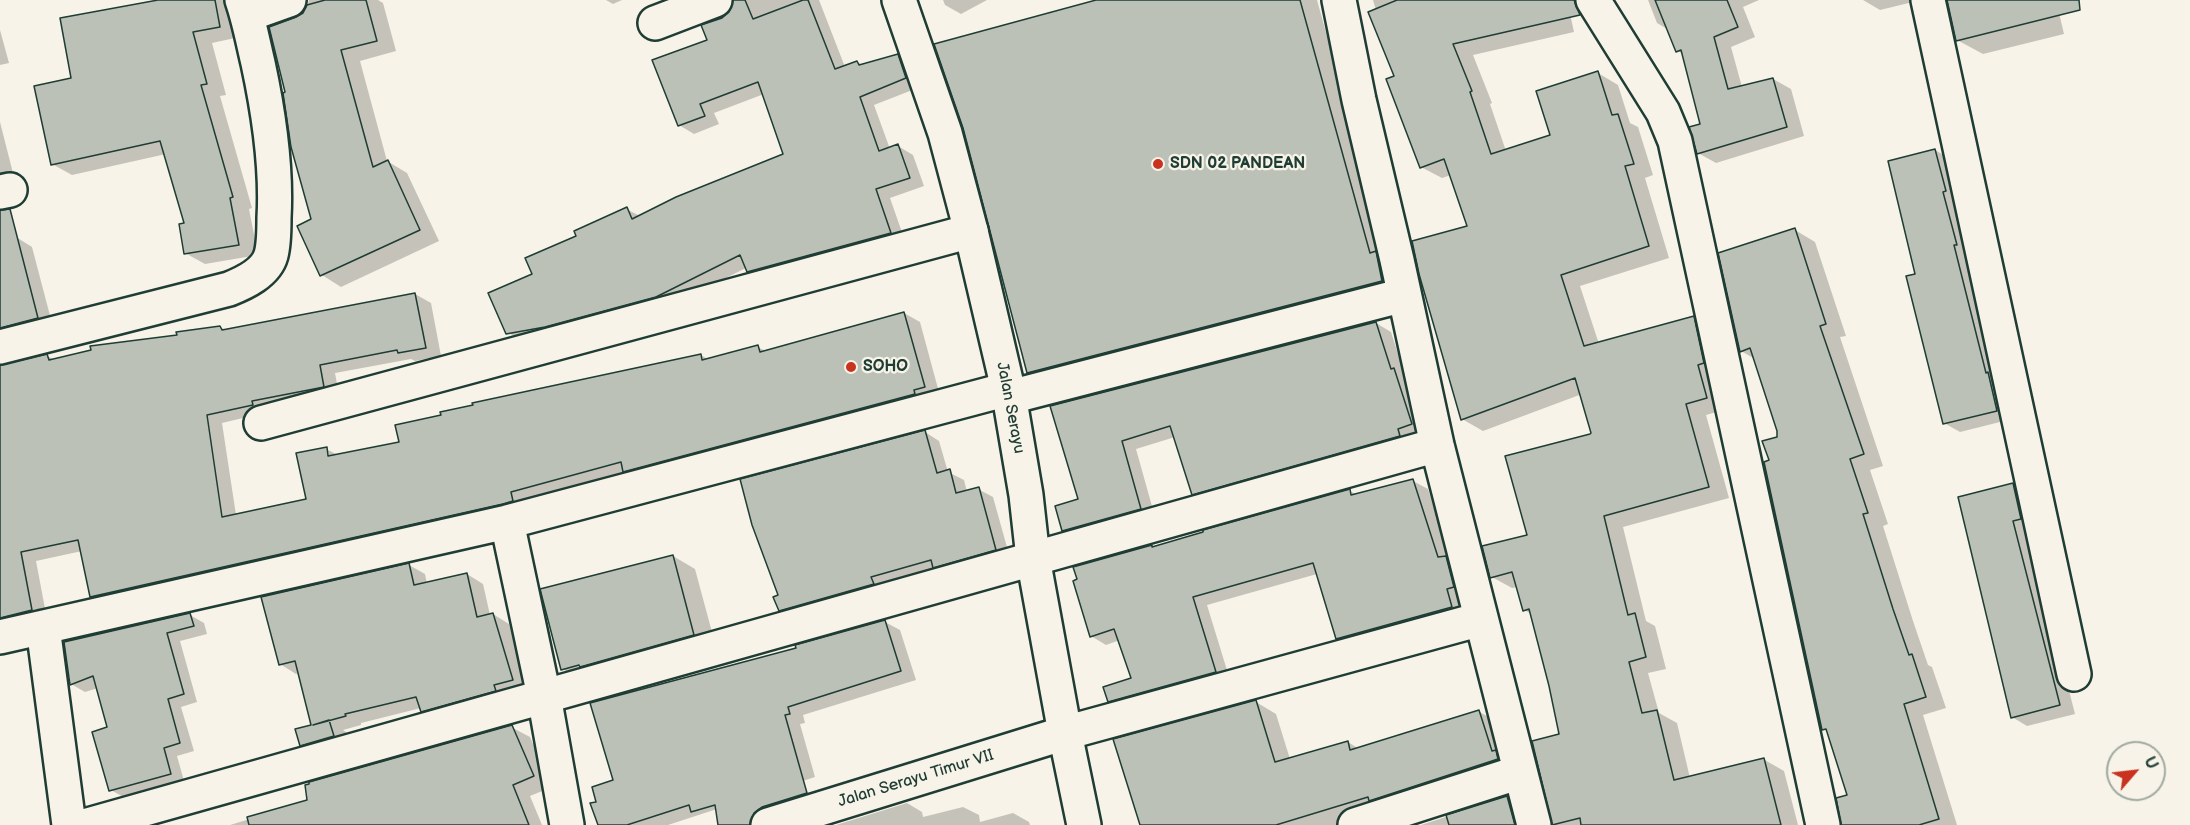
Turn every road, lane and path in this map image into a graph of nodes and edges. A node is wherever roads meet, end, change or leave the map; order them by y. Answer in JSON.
{"nodes":[{"id":1,"x":289,"y":0,"type":"edge"},
{"id":2,"x":716,"y":0,"type":"edge"},
{"id":3,"x":899,"y":0,"type":"edge"},
{"id":4,"x":1339,"y":0,"type":"edge"},
{"id":5,"x":1593,"y":0,"type":"edge"},
{"id":6,"x":1928,"y":0,"type":"edge"},
{"id":7,"x":244,"y":7,"type":"edge"},
{"id":8,"x":655,"y":23,"type":"dead end"},
{"id":9,"x":971,"y":231,"type":"junction"},
{"id":10,"x":1404,"y":295,"type":"junction"},
{"id":11,"x":0,"y":347,"type":"edge"},
{"id":12,"x":1009,"y":393,"type":"junction"},
{"id":13,"x":261,"y":423,"type":"dead end"},
{"id":14,"x":1437,"y":445,"type":"junction"},
{"id":15,"x":507,"y":522,"type":"junction"},
{"id":16,"x":1033,"y":558,"type":"junction"},
{"id":17,"x":1481,"y":619,"type":"junction"},
{"id":18,"x":43,"y":627,"type":"junction"},
{"id":19,"x":0,"y":637,"type":"edge"},
{"id":20,"x":2074,"y":674,"type":"dead end"},
{"id":21,"x":544,"y":696,"type":"junction"},
{"id":22,"x":1065,"y":734,"type":"junction"},
{"id":23,"x":1520,"y":772,"type":"junction"},
{"id":24,"x":69,"y":825,"type":"edge"},
{"id":25,"x":88,"y":825,"type":"edge"},
{"id":26,"x":567,"y":825,"type":"edge"},
{"id":27,"x":768,"y":825,"type":"edge"},
{"id":28,"x":1084,"y":825,"type":"edge"},
{"id":29,"x":1355,"y":825,"type":"edge"},
{"id":30,"x":1534,"y":825,"type":"edge"},
{"id":31,"x":1822,"y":825,"type":"edge"}],
"edges":[{"from":1,"to":7,"type":"street"},
{"from":2,"to":8,"type":"street"},
{"from":3,"to":9,"type":"street","name":"Jalan Serayu"},
{"from":4,"to":10,"type":"street"},
{"from":5,"to":31,"type":"street"},
{"from":6,"to":20,"type":"street"},
{"from":7,"to":11,"type":"street"},
{"from":9,"to":12,"type":"street","name":"Jalan Serayu"},
{"from":9,"to":13,"type":"street"},
{"from":10,"to":12,"type":"street"},
{"from":10,"to":14,"type":"street"},
{"from":12,"to":15,"type":"street"},
{"from":12,"to":16,"type":"street","name":"Jalan Serayu"},
{"from":14,"to":16,"type":"street"},
{"from":14,"to":17,"type":"street"},
{"from":15,"to":18,"type":"street"},
{"from":15,"to":21,"type":"street"},
{"from":16,"to":21,"type":"street"},
{"from":16,"to":22,"type":"street","name":"Jalan Serayu"},
{"from":17,"to":22,"type":"street","name":"Jalan Serayu Timur VII"},
{"from":17,"to":23,"type":"street"},
{"from":18,"to":19,"type":"street"},
{"from":18,"to":24,"type":"street"},
{"from":21,"to":25,"type":"street"},
{"from":21,"to":26,"type":"street"},
{"from":22,"to":27,"type":"street","name":"Jalan Serayu Timur VII"},
{"from":22,"to":28,"type":"street","name":"Jalan Serayu"},
{"from":23,"to":29,"type":"street"},
{"from":23,"to":30,"type":"street"}]}
